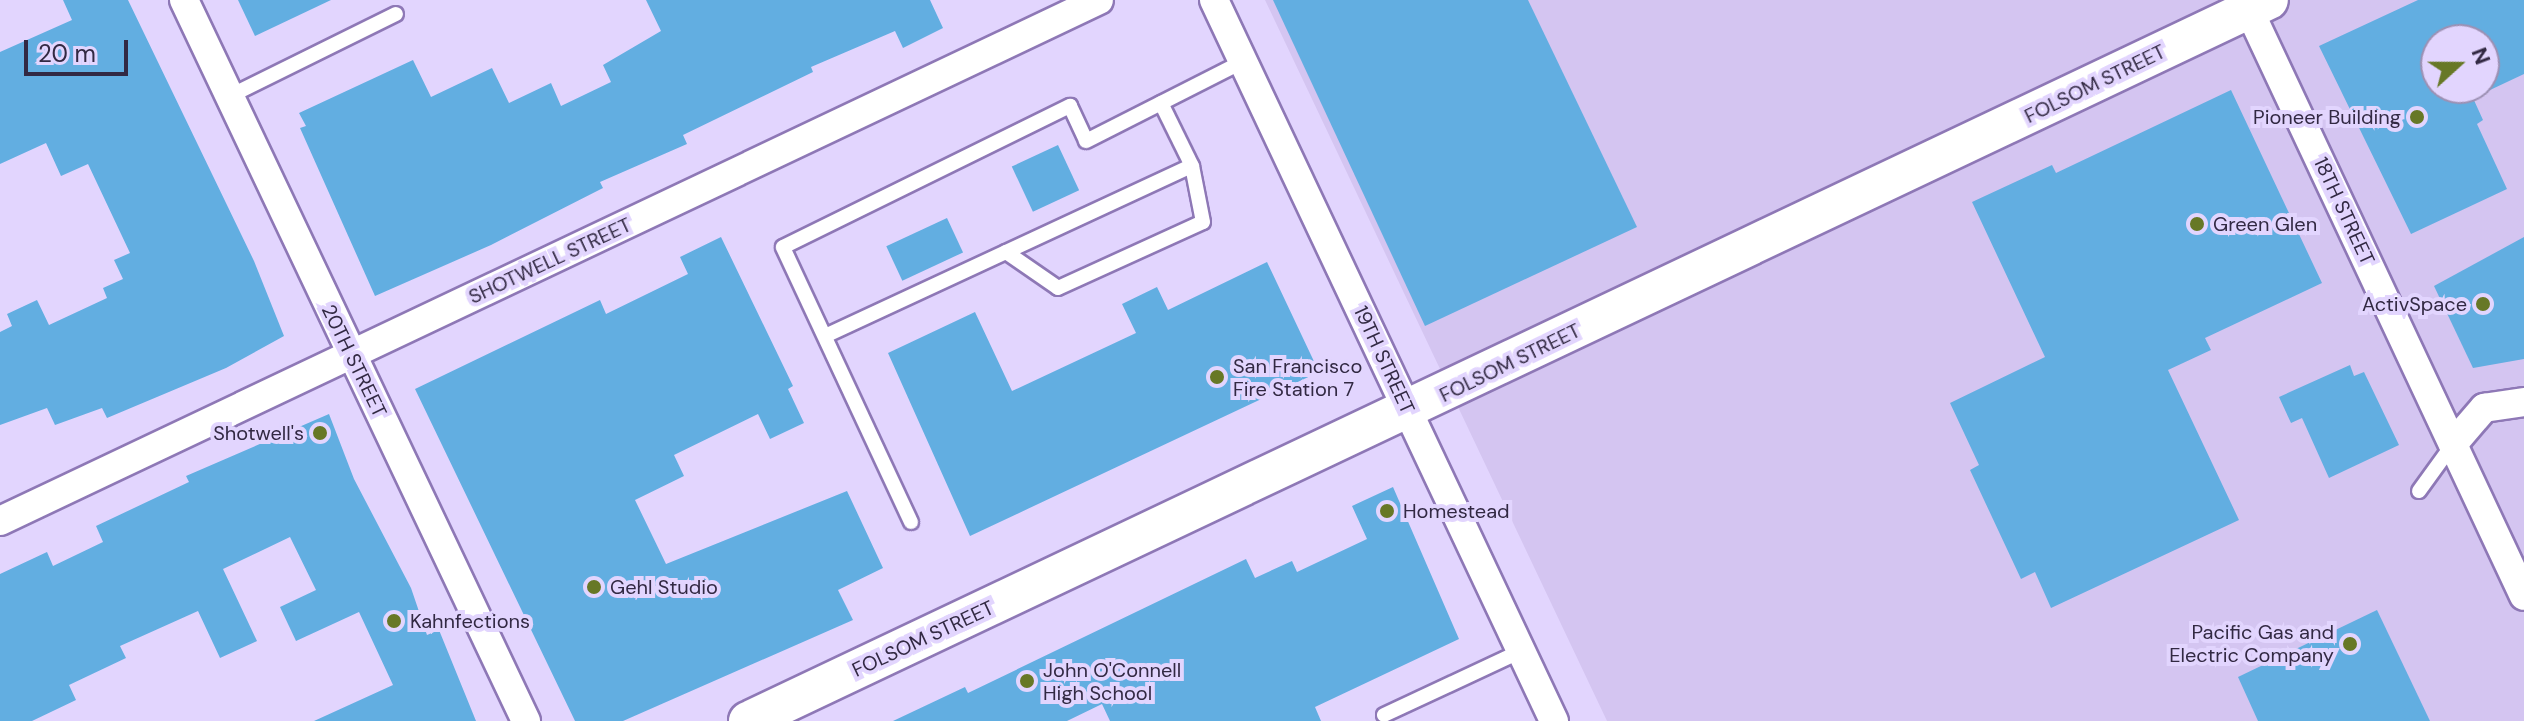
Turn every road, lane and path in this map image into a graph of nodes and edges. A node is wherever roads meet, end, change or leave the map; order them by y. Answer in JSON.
{"nodes":[{"id":1,"x":184,"y":0,"type":"edge"},
{"id":2,"x":1099,"y":0,"type":"edge"},
{"id":3,"x":1214,"y":0,"type":"edge"},
{"id":4,"x":2255,"y":3,"type":"edge"},
{"id":5,"x":396,"y":14,"type":"dead end"},
{"id":6,"x":1242,"y":62,"type":"junction"},
{"id":7,"x":230,"y":96,"type":"junction"},
{"id":8,"x":1161,"y":103,"type":"junction"},
{"id":9,"x":1192,"y":166,"type":"junction"},
{"id":10,"x":1006,"y":252,"type":"junction"},
{"id":11,"x":825,"y":336,"type":"junction"},
{"id":12,"x":351,"y":354,"type":"junction"},
{"id":13,"x":2524,"y":402,"type":"edge"},
{"id":14,"x":1408,"y":412,"type":"junction"},
{"id":15,"x":2453,"y":444,"type":"junction"},
{"id":16,"x":2419,"y":491,"type":"dead end"},
{"id":17,"x":0,"y":521,"type":"edge"},
{"id":18,"x":911,"y":522,"type":"dead end"},
{"id":19,"x":2524,"y":596,"type":"edge"},
{"id":20,"x":1521,"y":651,"type":"junction"},
{"id":21,"x":1384,"y":715,"type":"dead end"},
{"id":22,"x":526,"y":721,"type":"edge"},
{"id":23,"x":748,"y":721,"type":"edge"},
{"id":24,"x":1554,"y":721,"type":"edge"}],
"edges":[{"from":1,"to":7,"type":"street","name":"20TH STREET"},
{"from":2,"to":12,"type":"street","name":"SHOTWELL STREET"},
{"from":3,"to":6,"type":"street","name":"19TH STREET"},
{"from":4,"to":14,"type":"street","name":"FOLSOM STREET"},
{"from":4,"to":15,"type":"street","name":"18TH STREET"},
{"from":5,"to":7,"type":"lane"},
{"from":6,"to":8,"type":"lane"},
{"from":6,"to":14,"type":"street","name":"19TH STREET"},
{"from":7,"to":12,"type":"street","name":"20TH STREET"},
{"from":8,"to":9,"type":"lane"},
{"from":8,"to":11,"type":"lane"},
{"from":9,"to":10,"type":"lane"},
{"from":9,"to":10,"type":"lane"},
{"from":10,"to":11,"type":"lane"},
{"from":11,"to":18,"type":"lane"},
{"from":12,"to":17,"type":"street","name":"SHOTWELL STREET"},
{"from":12,"to":22,"type":"street","name":"20TH STREET"},
{"from":13,"to":15,"type":"street"},
{"from":14,"to":20,"type":"street","name":"19TH STREET"},
{"from":14,"to":23,"type":"street","name":"FOLSOM STREET"},
{"from":15,"to":16,"type":"lane"},
{"from":15,"to":19,"type":"street","name":"18TH STREET"},
{"from":20,"to":21,"type":"lane"},
{"from":20,"to":24,"type":"street","name":"19TH STREET"}]}
